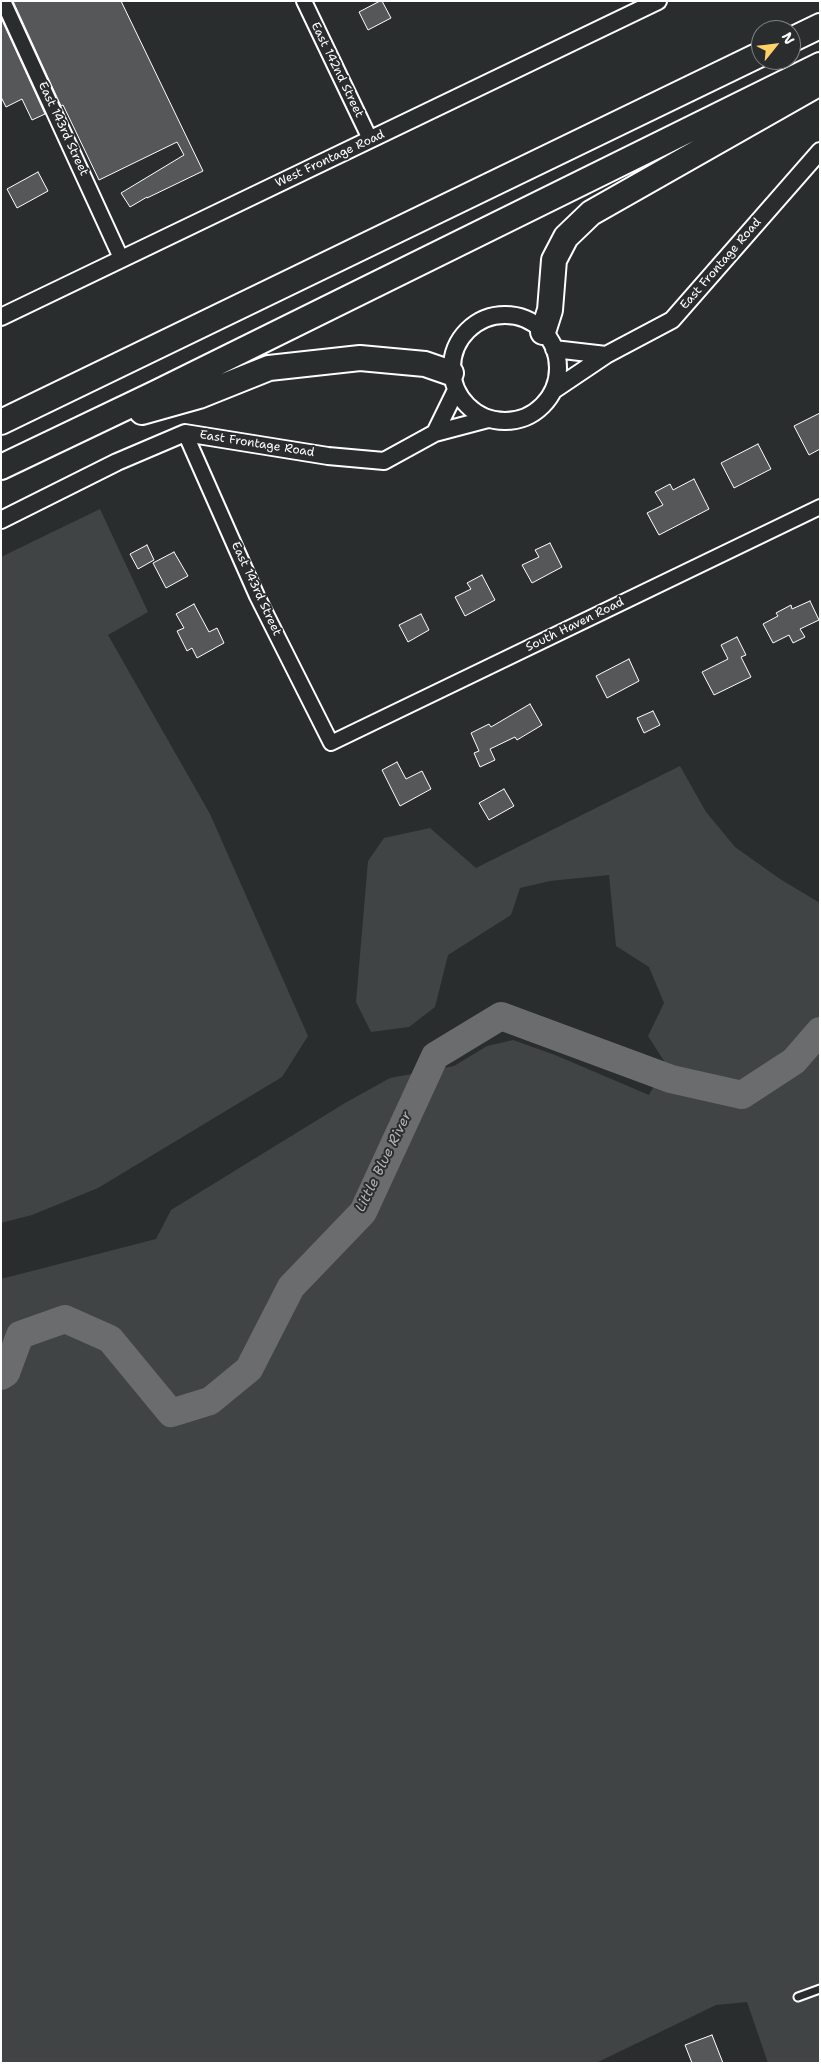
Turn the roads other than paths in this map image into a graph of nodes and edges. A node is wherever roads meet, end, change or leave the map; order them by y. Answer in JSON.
{"nodes":[{"id":1,"x":3,"y":1,"type":"edge"},
{"id":2,"x":304,"y":1,"type":"edge"},
{"id":3,"x":658,"y":1,"type":"edge"},
{"id":4,"x":820,"y":26,"type":"edge"},
{"id":5,"x":801,"y":35,"type":"edge"},
{"id":6,"x":751,"y":59,"type":"edge"},
{"id":7,"x":820,"y":65,"type":"edge"},
{"id":8,"x":820,"y":83,"type":"edge"},
{"id":9,"x":370,"y":139,"type":"junction"},
{"id":10,"x":820,"y":152,"type":"edge"},
{"id":11,"x":121,"y":258,"type":"junction"},
{"id":12,"x":3,"y":314,"type":"edge"},
{"id":13,"x":549,"y":341,"type":"junction"},
{"id":14,"x":606,"y":354,"type":"junction"},
{"id":15,"x":454,"y":381,"type":"junction"},
{"id":16,"x":554,"y":390,"type":"junction"},
{"id":17,"x":488,"y":419,"type":"junction"},
{"id":18,"x":1,"y":422,"type":"edge"},
{"id":19,"x":73,"y":433,"type":"junction"},
{"id":20,"x":185,"y":433,"type":"junction"},
{"id":21,"x":435,"y":433,"type":"junction"},
{"id":22,"x":1,"y":467,"type":"edge"},
{"id":23,"x":820,"y":507,"type":"edge"},
{"id":24,"x":1,"y":520,"type":"edge"},
{"id":25,"x":331,"y":743,"type":"joint"},
{"id":26,"x":820,"y":1990,"type":"edge"},
{"id":27,"x":798,"y":1997,"type":"dead end"}],
"edges":[{"from":1,"to":11,"type":"street","name":"East 143rd Street"},
{"from":2,"to":9,"type":"street","name":"East 142nd Street"},
{"from":3,"to":9,"type":"street","name":"West Frontage Road"},
{"from":4,"to":5,"type":"highway"},
{"from":6,"to":18,"type":"highway"},
{"from":7,"to":19,"type":"highway"},
{"from":8,"to":13,"type":"highway"},
{"from":9,"to":11,"type":"street","name":"West Frontage Road"},
{"from":10,"to":14,"type":"street","name":"East Frontage Road"},
{"from":11,"to":12,"type":"street","name":"West Frontage Road"},
{"from":13,"to":14,"type":"street"},
{"from":13,"to":15,"type":"street"},
{"from":13,"to":16,"type":"street"},
{"from":14,"to":16,"type":"street","name":"East Frontage Road"},
{"from":15,"to":17,"type":"street"},
{"from":15,"to":19,"type":"highway"},
{"from":15,"to":21,"type":"street"},
{"from":16,"to":17,"type":"street"},
{"from":17,"to":21,"type":"street","name":"East Frontage Road"},
{"from":19,"to":22,"type":"highway"},
{"from":20,"to":21,"type":"street","name":"East Frontage Road"},
{"from":20,"to":24,"type":"street","name":"East Frontage Road"},
{"from":20,"to":25,"type":"street","name":"East 143rd Street"},
{"from":23,"to":25,"type":"street","name":"South Haven Road"},
{"from":26,"to":27,"type":"lane"}]}
